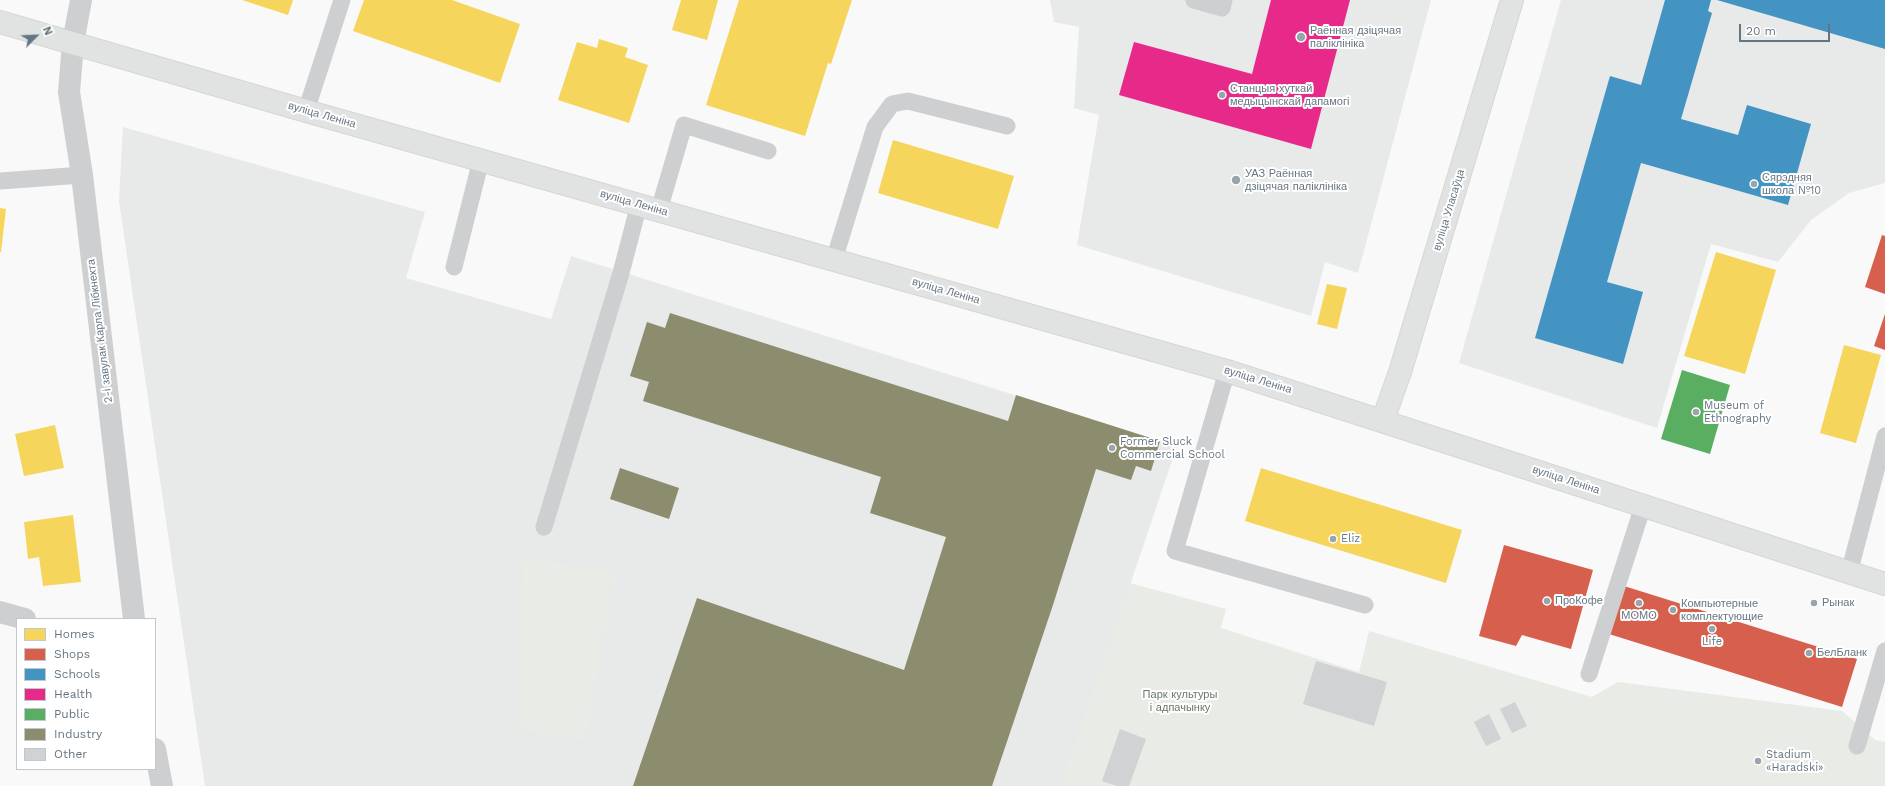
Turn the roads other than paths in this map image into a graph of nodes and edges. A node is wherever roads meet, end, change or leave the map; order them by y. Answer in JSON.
{"nodes":[{"id":1,"x":81,"y":0,"type":"edge"},
{"id":2,"x":342,"y":0,"type":"edge"},
{"id":3,"x":1194,"y":0,"type":"edge"},
{"id":4,"x":1224,"y":0,"type":"edge"},
{"id":5,"x":1512,"y":0,"type":"edge"},
{"id":6,"x":0,"y":22,"type":"edge"},
{"id":7,"x":73,"y":43,"type":"junction"},
{"id":8,"x":306,"y":111,"type":"junction"},
{"id":9,"x":1007,"y":126,"type":"dead end"},
{"id":10,"x":768,"y":151,"type":"dead end"},
{"id":11,"x":481,"y":160,"type":"junction"},
{"id":12,"x":82,"y":175,"type":"junction"},
{"id":13,"x":0,"y":181,"type":"edge"},
{"id":14,"x":649,"y":207,"type":"junction"},
{"id":15,"x":834,"y":260,"type":"junction"},
{"id":16,"x":454,"y":267,"type":"dead end"},
{"id":17,"x":1227,"y":371,"type":"junction"},
{"id":18,"x":1383,"y":420,"type":"junction"},
{"id":19,"x":1885,"y":436,"type":"edge"},
{"id":20,"x":1643,"y":506,"type":"junction"},
{"id":21,"x":544,"y":527,"type":"dead end"},
{"id":22,"x":1849,"y":573,"type":"junction"},
{"id":23,"x":1885,"y":584,"type":"edge"},
{"id":24,"x":1366,"y":605,"type":"dead end"},
{"id":25,"x":0,"y":612,"type":"edge"},
{"id":26,"x":21,"y":618,"type":"edge"},
{"id":27,"x":134,"y":618,"type":"edge"},
{"id":28,"x":1885,"y":651,"type":"edge"},
{"id":29,"x":1589,"y":674,"type":"dead end"},
{"id":30,"x":1857,"y":746,"type":"dead end"},
{"id":31,"x":156,"y":754,"type":"edge"},
{"id":32,"x":162,"y":786,"type":"edge"}],
"edges":[{"from":1,"to":7,"type":"street","name":"2-і завулак Карла Лібкнехта"},
{"from":2,"to":8,"type":"lane"},
{"from":3,"to":4,"type":"lane"},
{"from":5,"to":18,"type":"main road","name":"вуліца Уласаўца"},
{"from":6,"to":7,"type":"main road","name":"вуліца Леніна"},
{"from":7,"to":8,"type":"main road","name":"вуліца Леніна"},
{"from":7,"to":12,"type":"street","name":"2-і завулак Карла Лібкнехта"},
{"from":8,"to":11,"type":"main road","name":"вуліца Леніна"},
{"from":9,"to":15,"type":"lane"},
{"from":10,"to":14,"type":"lane"},
{"from":11,"to":14,"type":"main road","name":"вуліца Леніна"},
{"from":11,"to":16,"type":"lane"},
{"from":12,"to":13,"type":"lane"},
{"from":12,"to":27,"type":"street","name":"2-і завулак Карла Лібкнехта"},
{"from":14,"to":15,"type":"main road","name":"вуліца Леніна"},
{"from":14,"to":21,"type":"lane"},
{"from":15,"to":17,"type":"main road","name":"вуліца Леніна"},
{"from":17,"to":18,"type":"main road","name":"вуліца Леніна"},
{"from":17,"to":24,"type":"lane"},
{"from":18,"to":20,"type":"main road","name":"вуліца Леніна"},
{"from":19,"to":22,"type":"lane"},
{"from":20,"to":22,"type":"main road","name":"вуліца Леніна"},
{"from":20,"to":29,"type":"lane"},
{"from":22,"to":23,"type":"main road","name":"вуліца Леніна"},
{"from":25,"to":26,"type":"street"},
{"from":28,"to":30,"type":"lane"},
{"from":31,"to":32,"type":"street"}]}
